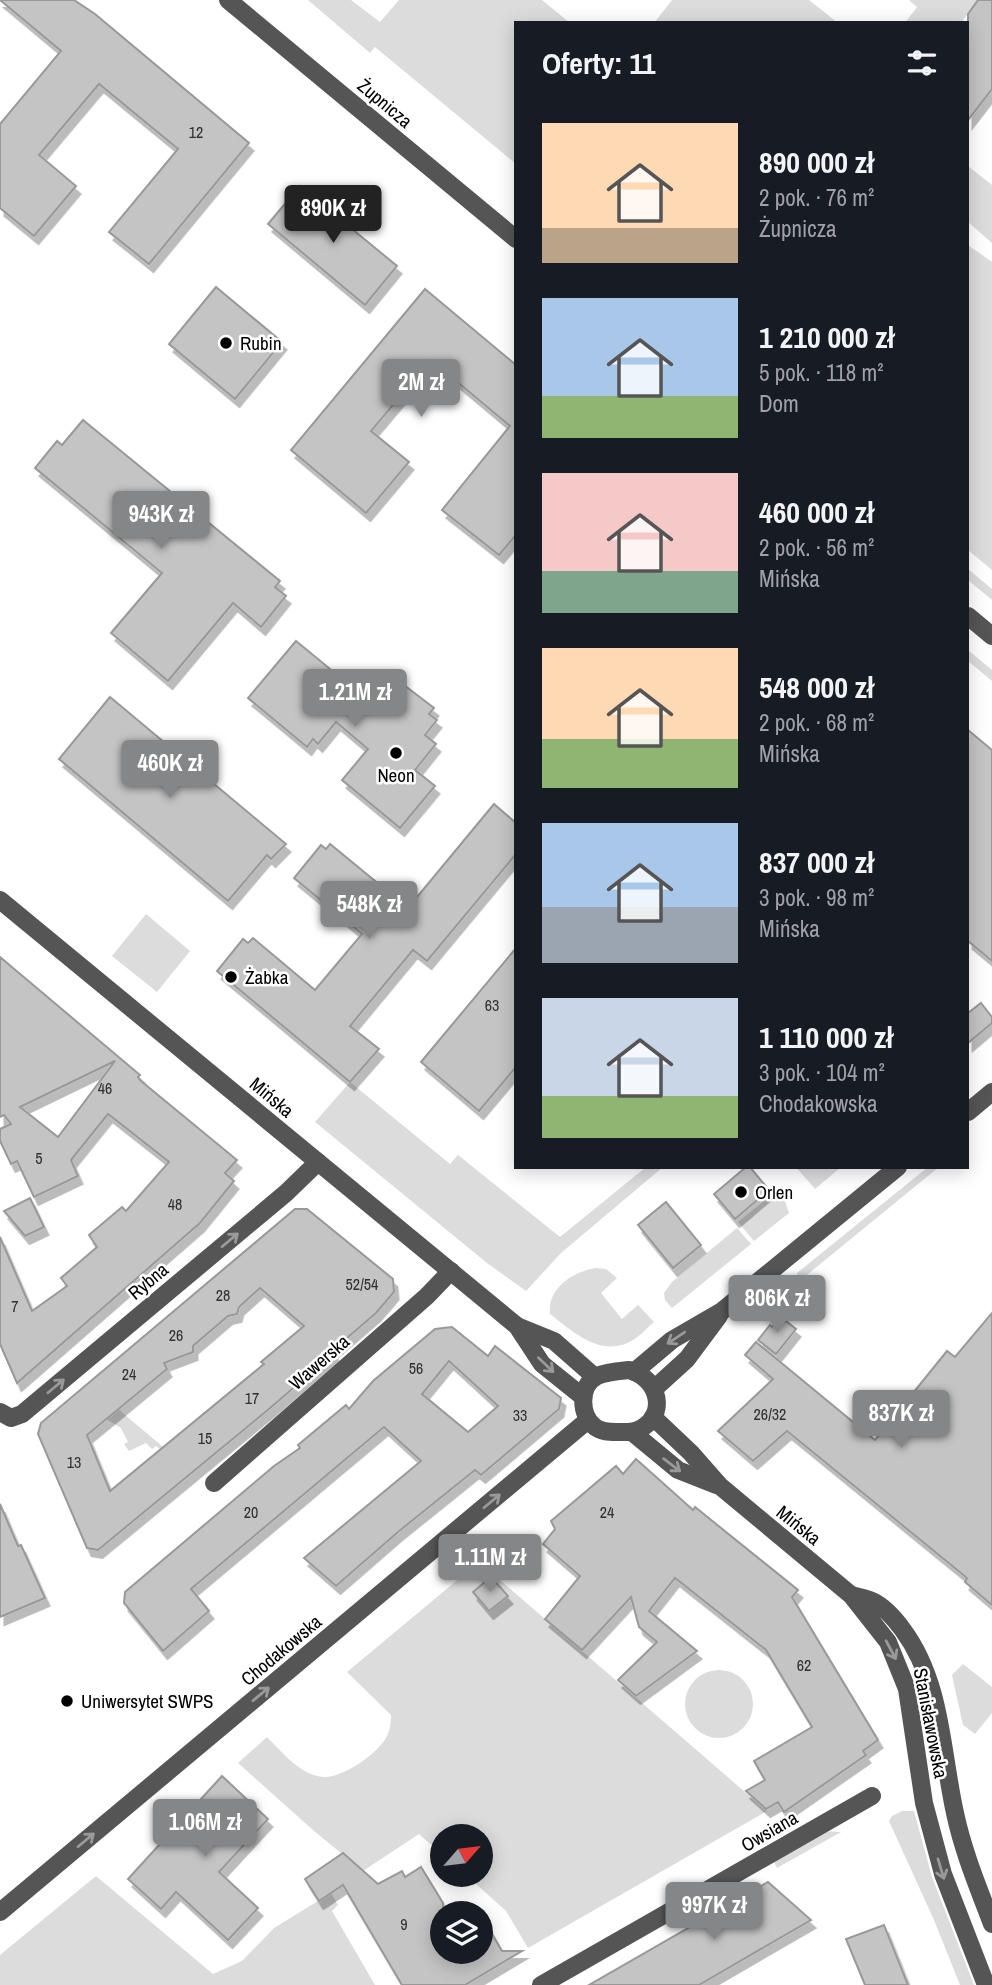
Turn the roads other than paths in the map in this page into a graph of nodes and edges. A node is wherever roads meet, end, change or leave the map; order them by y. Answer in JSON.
{"nodes":[{"id":1,"x":228,"y":0,"type":"edge"},
{"id":2,"x":514,"y":237,"type":"edge"},
{"id":3,"x":969,"y":617,"type":"edge"},
{"id":4,"x":992,"y":636,"type":"edge"},
{"id":5,"x":0,"y":900,"type":"edge"},
{"id":6,"x":992,"y":1092,"type":"edge"},
{"id":7,"x":969,"y":1111,"type":"edge"},
{"id":8,"x":318,"y":1163,"type":"junction"},
{"id":9,"x":896,"y":1169,"type":"edge"},
{"id":10,"x":451,"y":1271,"type":"junction"},
{"id":11,"x":722,"y":1311,"type":"junction"},
{"id":12,"x":517,"y":1326,"type":"junction"},
{"id":13,"x":634,"y":1372,"type":"junction"},
{"id":14,"x":595,"y":1377,"type":"junction"},
{"id":15,"x":654,"y":1389,"type":"junction"},
{"id":16,"x":583,"y":1397,"type":"junction"},
{"id":17,"x":0,"y":1412,"type":"edge"},
{"id":18,"x":653,"y":1417,"type":"junction"},
{"id":19,"x":589,"y":1420,"type":"junction"},
{"id":20,"x":632,"y":1432,"type":"junction"},
{"id":21,"x":214,"y":1483,"type":"dead end"},
{"id":22,"x":720,"y":1486,"type":"junction"},
{"id":23,"x":852,"y":1595,"type":"junction"},
{"id":24,"x":872,"y":1796,"type":"dead end"},
{"id":25,"x":0,"y":1912,"type":"edge"},
{"id":26,"x":992,"y":1924,"type":"edge"},
{"id":27,"x":541,"y":1985,"type":"edge"},
{"id":28,"x":986,"y":1985,"type":"edge"}],
"edges":[{"from":1,"to":2,"type":"street","name":"Żupnicza"},
{"from":3,"to":4,"type":"street"},
{"from":5,"to":8,"type":"street","name":"Mińska"},
{"from":6,"to":7,"type":"street"},
{"from":8,"to":10,"type":"street","name":"Mińska"},
{"from":17,"to":8,"type":"street","name":"Rybna","one_way":true},
{"from":9,"to":11,"type":"street"},
{"from":10,"to":12,"type":"street","name":"Mińska"},
{"from":10,"to":21,"type":"street","name":"Wawerska"},
{"from":11,"to":13,"type":"street","one_way":true},
{"from":11,"to":15,"type":"street"},
{"from":12,"to":14,"type":"street","name":"Mińska"},
{"from":12,"to":16,"type":"street","name":"Mińska","one_way":true},
{"from":13,"to":14,"type":"street"},
{"from":13,"to":15,"type":"street"},
{"from":14,"to":16,"type":"street"},
{"from":15,"to":18,"type":"street"},
{"from":16,"to":19,"type":"street"},
{"from":18,"to":20,"type":"street"},
{"from":18,"to":22,"type":"street","name":"Mińska"},
{"from":19,"to":20,"type":"street"},
{"from":25,"to":19,"type":"street","name":"Chodakowska","one_way":true},
{"from":20,"to":22,"type":"street","name":"Mińska","one_way":true},
{"from":22,"to":23,"type":"street","name":"Mińska"},
{"from":23,"to":26,"type":"street","name":"Stanisławowska"},
{"from":23,"to":28,"type":"street","name":"Stanisławowska","one_way":true},
{"from":24,"to":27,"type":"street","name":"Owsiana"}]}
